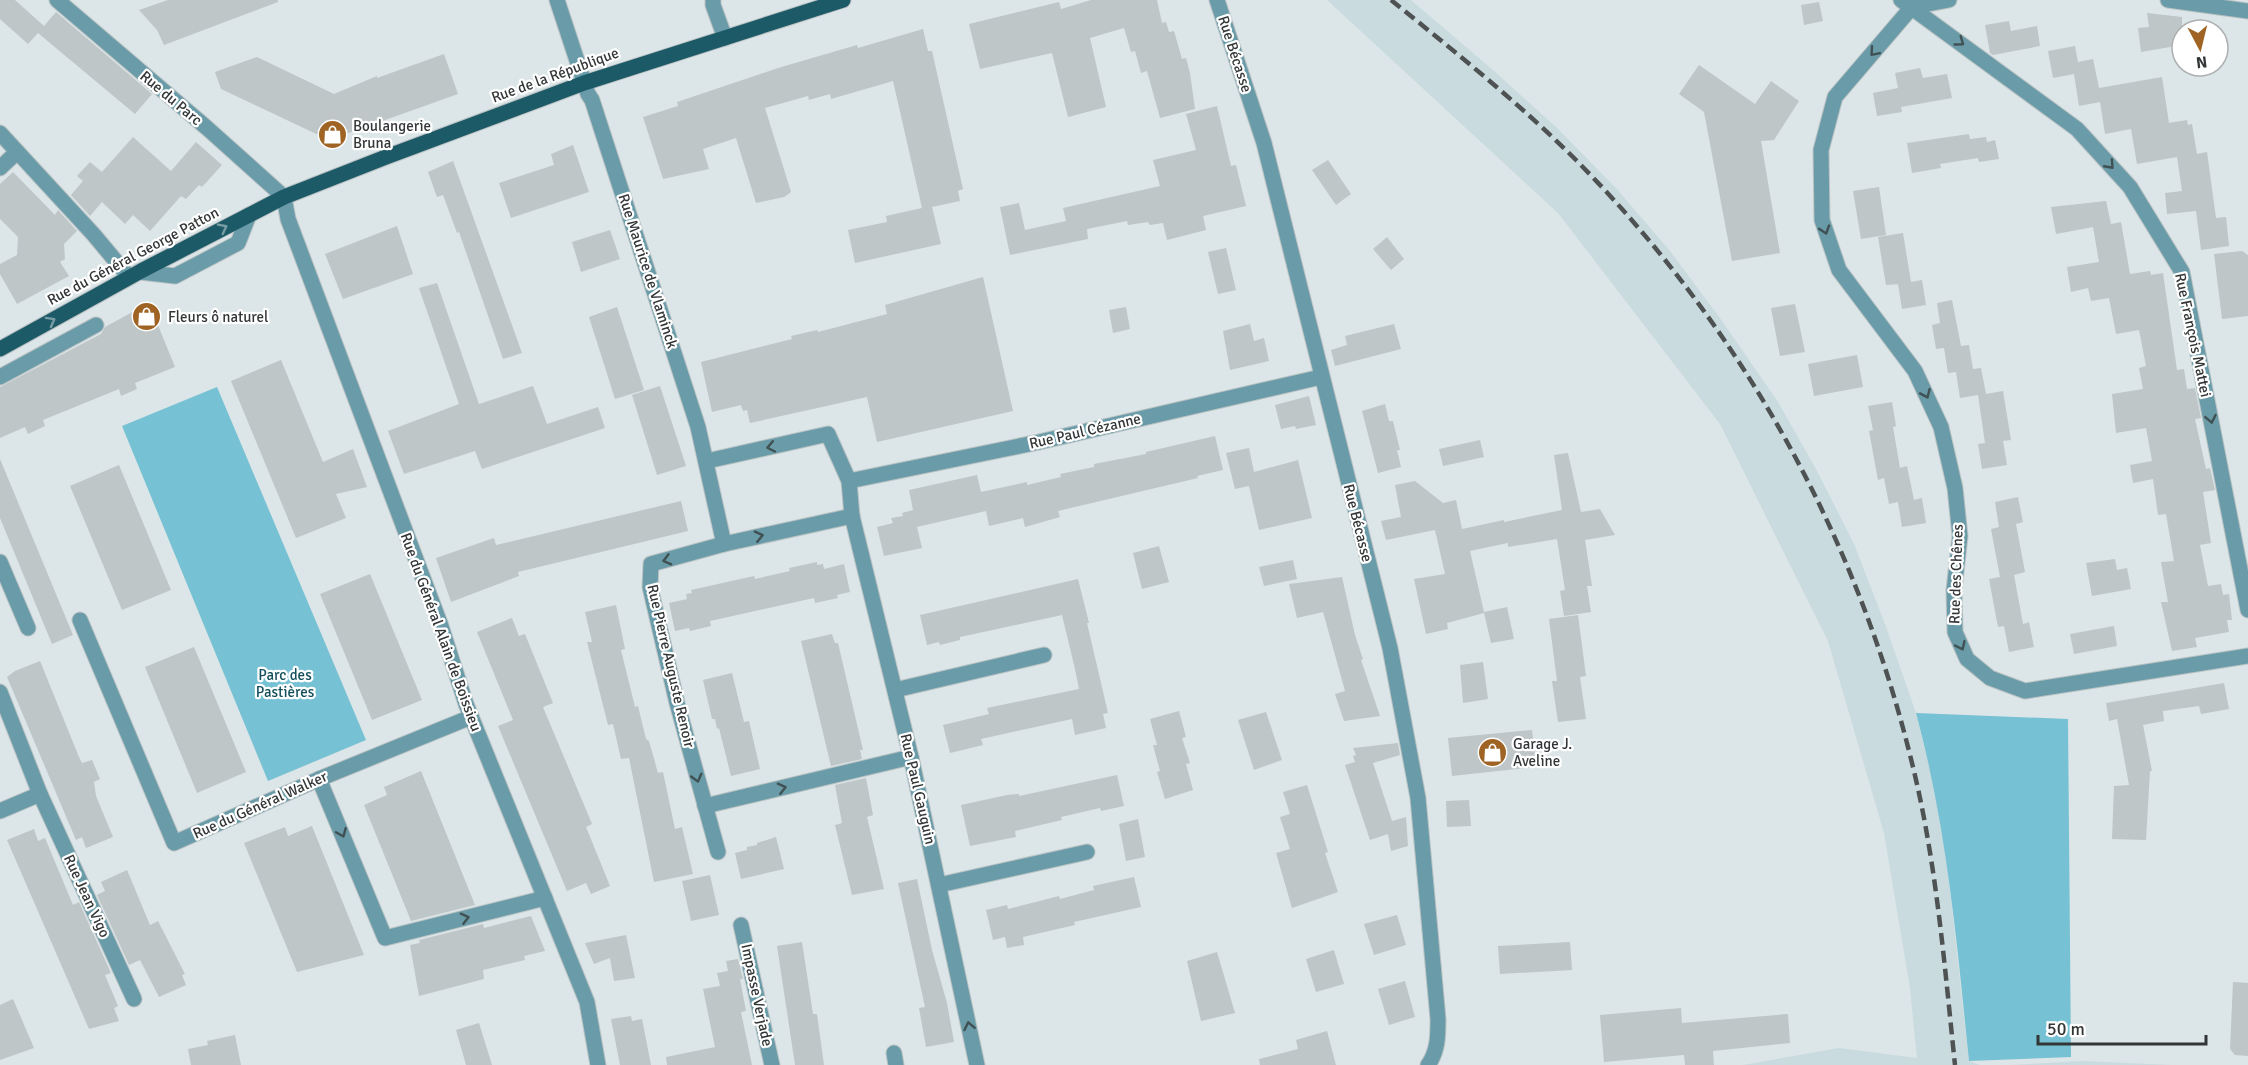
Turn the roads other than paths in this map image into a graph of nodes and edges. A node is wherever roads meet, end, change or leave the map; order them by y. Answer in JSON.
{"nodes":[{"id":1,"x":57,"y":0,"type":"edge"},
{"id":2,"x":557,"y":0,"type":"edge"},
{"id":3,"x":713,"y":0,"type":"edge"},
{"id":4,"x":843,"y":0,"type":"edge"},
{"id":5,"x":1217,"y":0,"type":"edge"},
{"id":6,"x":1949,"y":0,"type":"edge"},
{"id":7,"x":2168,"y":0,"type":"edge"},
{"id":8,"x":1906,"y":4,"type":"edge"},
{"id":9,"x":2248,"y":11,"type":"edge"},
{"id":10,"x":724,"y":38,"type":"junction"},
{"id":11,"x":584,"y":83,"type":"junction"},
{"id":12,"x":0,"y":133,"type":"edge"},
{"id":13,"x":17,"y":152,"type":"junction"},
{"id":14,"x":0,"y":168,"type":"edge"},
{"id":15,"x":284,"y":197,"type":"junction"},
{"id":16,"x":134,"y":274,"type":"junction"},
{"id":17,"x":96,"y":325,"type":"dead end"},
{"id":18,"x":0,"y":350,"type":"edge"},
{"id":19,"x":0,"y":377,"type":"edge"},
{"id":20,"x":1321,"y":377,"type":"junction"},
{"id":21,"x":707,"y":461,"type":"junction"},
{"id":22,"x":849,"y":481,"type":"junction"},
{"id":23,"x":852,"y":516,"type":"junction"},
{"id":24,"x":724,"y":544,"type":"junction"},
{"id":25,"x":0,"y":562,"type":"edge"},
{"id":26,"x":2248,"y":610,"type":"edge"},
{"id":27,"x":80,"y":620,"type":"dead end"},
{"id":28,"x":28,"y":628,"type":"dead end"},
{"id":29,"x":1044,"y":655,"type":"dead end"},
{"id":30,"x":2248,"y":656,"type":"edge"},
{"id":31,"x":895,"y":690,"type":"junction"},
{"id":32,"x":0,"y":692,"type":"edge"},
{"id":33,"x":471,"y":717,"type":"junction"},
{"id":34,"x":911,"y":757,"type":"junction"},
{"id":35,"x":319,"y":779,"type":"junction"},
{"id":36,"x":40,"y":794,"type":"junction"},
{"id":37,"x":705,"y":806,"type":"junction"},
{"id":38,"x":0,"y":811,"type":"edge"},
{"id":39,"x":718,"y":852,"type":"dead end"},
{"id":40,"x":1087,"y":852,"type":"dead end"},
{"id":41,"x":939,"y":885,"type":"junction"},
{"id":42,"x":545,"y":898,"type":"junction"},
{"id":43,"x":741,"y":925,"type":"dead end"},
{"id":44,"x":134,"y":999,"type":"dead end"},
{"id":45,"x":1435,"y":1063,"type":"edge"},
{"id":46,"x":598,"y":1065,"type":"edge"},
{"id":47,"x":772,"y":1065,"type":"edge"},
{"id":48,"x":977,"y":1065,"type":"edge"}],
"edges":[{"from":1,"to":15,"type":"street","name":"Rue du Parc"},
{"from":2,"to":11,"type":"street","name":"Rue Maurice de Vlaminck"},
{"from":3,"to":10,"type":"street"},
{"from":4,"to":10,"type":"main road","name":"Rue de la République"},
{"from":5,"to":20,"type":"street","name":"Rue Bécasse"},
{"from":6,"to":8,"type":"street"},
{"from":7,"to":9,"type":"street"},
{"from":8,"to":26,"type":"street","name":"Rue François Mattei","one_way":true},
{"from":8,"to":30,"type":"street","name":"Rue des Chênes","one_way":true},
{"from":10,"to":11,"type":"main road","name":"Rue de la République"},
{"from":11,"to":15,"type":"main road","name":"Rue de la République"},
{"from":11,"to":21,"type":"street","name":"Rue Maurice de Vlaminck"},
{"from":12,"to":13,"type":"street"},
{"from":13,"to":14,"type":"street"},
{"from":13,"to":16,"type":"street"},
{"from":15,"to":16,"type":"main road","name":"Rue du Général George Patton"},
{"from":15,"to":33,"type":"street","name":"Rue du Général Alain de Boissieu"},
{"from":18,"to":16,"type":"main road","name":"Rue du Général George Patton","one_way":true},
{"from":17,"to":19,"type":"street"},
{"from":20,"to":22,"type":"street","name":"Rue Paul Cézanne"},
{"from":20,"to":45,"type":"street","name":"Rue Bécasse"},
{"from":22,"to":21,"type":"street","name":"Rue Paul Gauguin","one_way":true},
{"from":21,"to":24,"type":"street","name":"Rue Maurice de Vlaminck"},
{"from":22,"to":23,"type":"street","name":"Rue Paul Gauguin"},
{"from":24,"to":23,"type":"street","one_way":true},
{"from":23,"to":31,"type":"street","name":"Rue Paul Gauguin"},
{"from":24,"to":37,"type":"street","name":"Rue Pierre Auguste Renoir","one_way":true},
{"from":25,"to":28,"type":"street"},
{"from":27,"to":35,"type":"street","name":"Rue du Général Walker"},
{"from":29,"to":31,"type":"street"},
{"from":31,"to":34,"type":"street","name":"Rue Paul Gauguin"},
{"from":32,"to":36,"type":"street","name":"Rue Jean Vigo"},
{"from":33,"to":35,"type":"street","name":"Rue du Général Walker"},
{"from":33,"to":42,"type":"street","name":"Rue du Général Alain de Boissieu"},
{"from":37,"to":34,"type":"street","one_way":true},
{"from":34,"to":41,"type":"street","name":"Rue Paul Gauguin"},
{"from":35,"to":42,"type":"street","one_way":true},
{"from":36,"to":38,"type":"street"},
{"from":36,"to":44,"type":"street","name":"Rue Jean Vigo"},
{"from":37,"to":39,"type":"street","name":"Rue Pierre Auguste Renoir"},
{"from":40,"to":41,"type":"street"},
{"from":48,"to":41,"type":"street","name":"Rue Paul Gauguin","one_way":true},
{"from":42,"to":46,"type":"street","name":"Rue du Général Alain de Boissieu"},
{"from":43,"to":47,"type":"street","name":"Impasse Verjade"}]}
